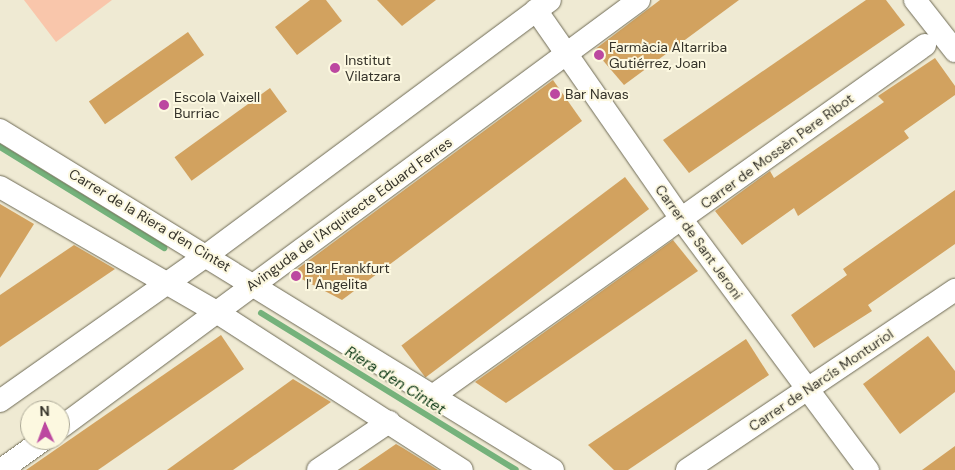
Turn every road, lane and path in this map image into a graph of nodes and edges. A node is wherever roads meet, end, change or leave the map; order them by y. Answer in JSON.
{"nodes":[{"id":1,"x":640,"y":0,"type":"edge"},
{"id":2,"x":915,"y":0,"type":"edge"},
{"id":3,"x":543,"y":5,"type":"edge"},
{"id":4,"x":925,"y":45,"type":"dead end"},
{"id":5,"x":955,"y":51,"type":"edge"},
{"id":6,"x":564,"y":56,"type":"junction"},
{"id":7,"x":0,"y":130,"type":"edge"},
{"id":8,"x":0,"y":187,"type":"edge"},
{"id":9,"x":682,"y":220,"type":"junction"},
{"id":10,"x":198,"y":249,"type":"junction"},
{"id":11,"x":254,"y":283,"type":"junction"},
{"id":12,"x":164,"y":286,"type":"junction"},
{"id":13,"x":955,"y":290,"type":"edge"},
{"id":14,"x":218,"y":313,"type":"junction"},
{"id":15,"x":808,"y":390,"type":"junction"},
{"id":16,"x":434,"y":395,"type":"junction"},
{"id":17,"x":0,"y":401,"type":"edge"},
{"id":18,"x":70,"y":421,"type":"edge"},
{"id":19,"x":389,"y":422,"type":"junction"},
{"id":20,"x":29,"y":450,"type":"edge"},
{"id":21,"x":1,"y":470,"type":"edge"},
{"id":22,"x":318,"y":470,"type":"edge"},
{"id":23,"x":462,"y":470,"type":"edge"},
{"id":24,"x":554,"y":470,"type":"edge"},
{"id":25,"x":687,"y":470,"type":"edge"},
{"id":26,"x":868,"y":470,"type":"edge"}],
"edges":[{"from":1,"to":6,"type":"street","name":"Avinguda de l'Arquitecte Eduard Ferres"},
{"from":2,"to":5,"type":"street"},
{"from":3,"to":6,"type":"street","name":"Carrer de Sant Jeroni"},
{"from":3,"to":10,"type":"street"},
{"from":4,"to":9,"type":"street","name":"Carrer de Mossèn Pere Ribot"},
{"from":6,"to":9,"type":"street","name":"Carrer de Sant Jeroni"},
{"from":6,"to":11,"type":"street","name":"Avinguda de l'Arquitecte Eduard Ferres"},
{"from":7,"to":10,"type":"street","name":"Carrer de la Riera d'en Cintet"},
{"from":8,"to":12,"type":"street"},
{"from":9,"to":15,"type":"street","name":"Carrer de Sant Jeroni"},
{"from":9,"to":16,"type":"street","name":"Carrer de Mossèn Pere Ribot"},
{"from":10,"to":11,"type":"street","name":"Carrer de la Riera d'en Cintet"},
{"from":10,"to":12,"type":"street"},
{"from":11,"to":14,"type":"street","name":"Avinguda de l'Arquitecte Eduard Ferres"},
{"from":11,"to":16,"type":"street","name":"Carrer de la Riera d'en Cintet"},
{"from":12,"to":14,"type":"street"},
{"from":12,"to":17,"type":"street"},
{"from":13,"to":15,"type":"street","name":"Carrer de Narcís Monturiol"},
{"from":14,"to":18,"type":"street","name":"Avinguda de l'Arquitecte Eduard Ferres"},
{"from":14,"to":19,"type":"street"},
{"from":15,"to":25,"type":"street","name":"Carrer de Narcís Monturiol"},
{"from":15,"to":26,"type":"street","name":"Carrer de Sant Jeroni"},
{"from":16,"to":24,"type":"street","name":"Carrer de la Riera d'en Cintet"},
{"from":19,"to":22,"type":"street"},
{"from":19,"to":23,"type":"street"},
{"from":20,"to":21,"type":"street"}]}
